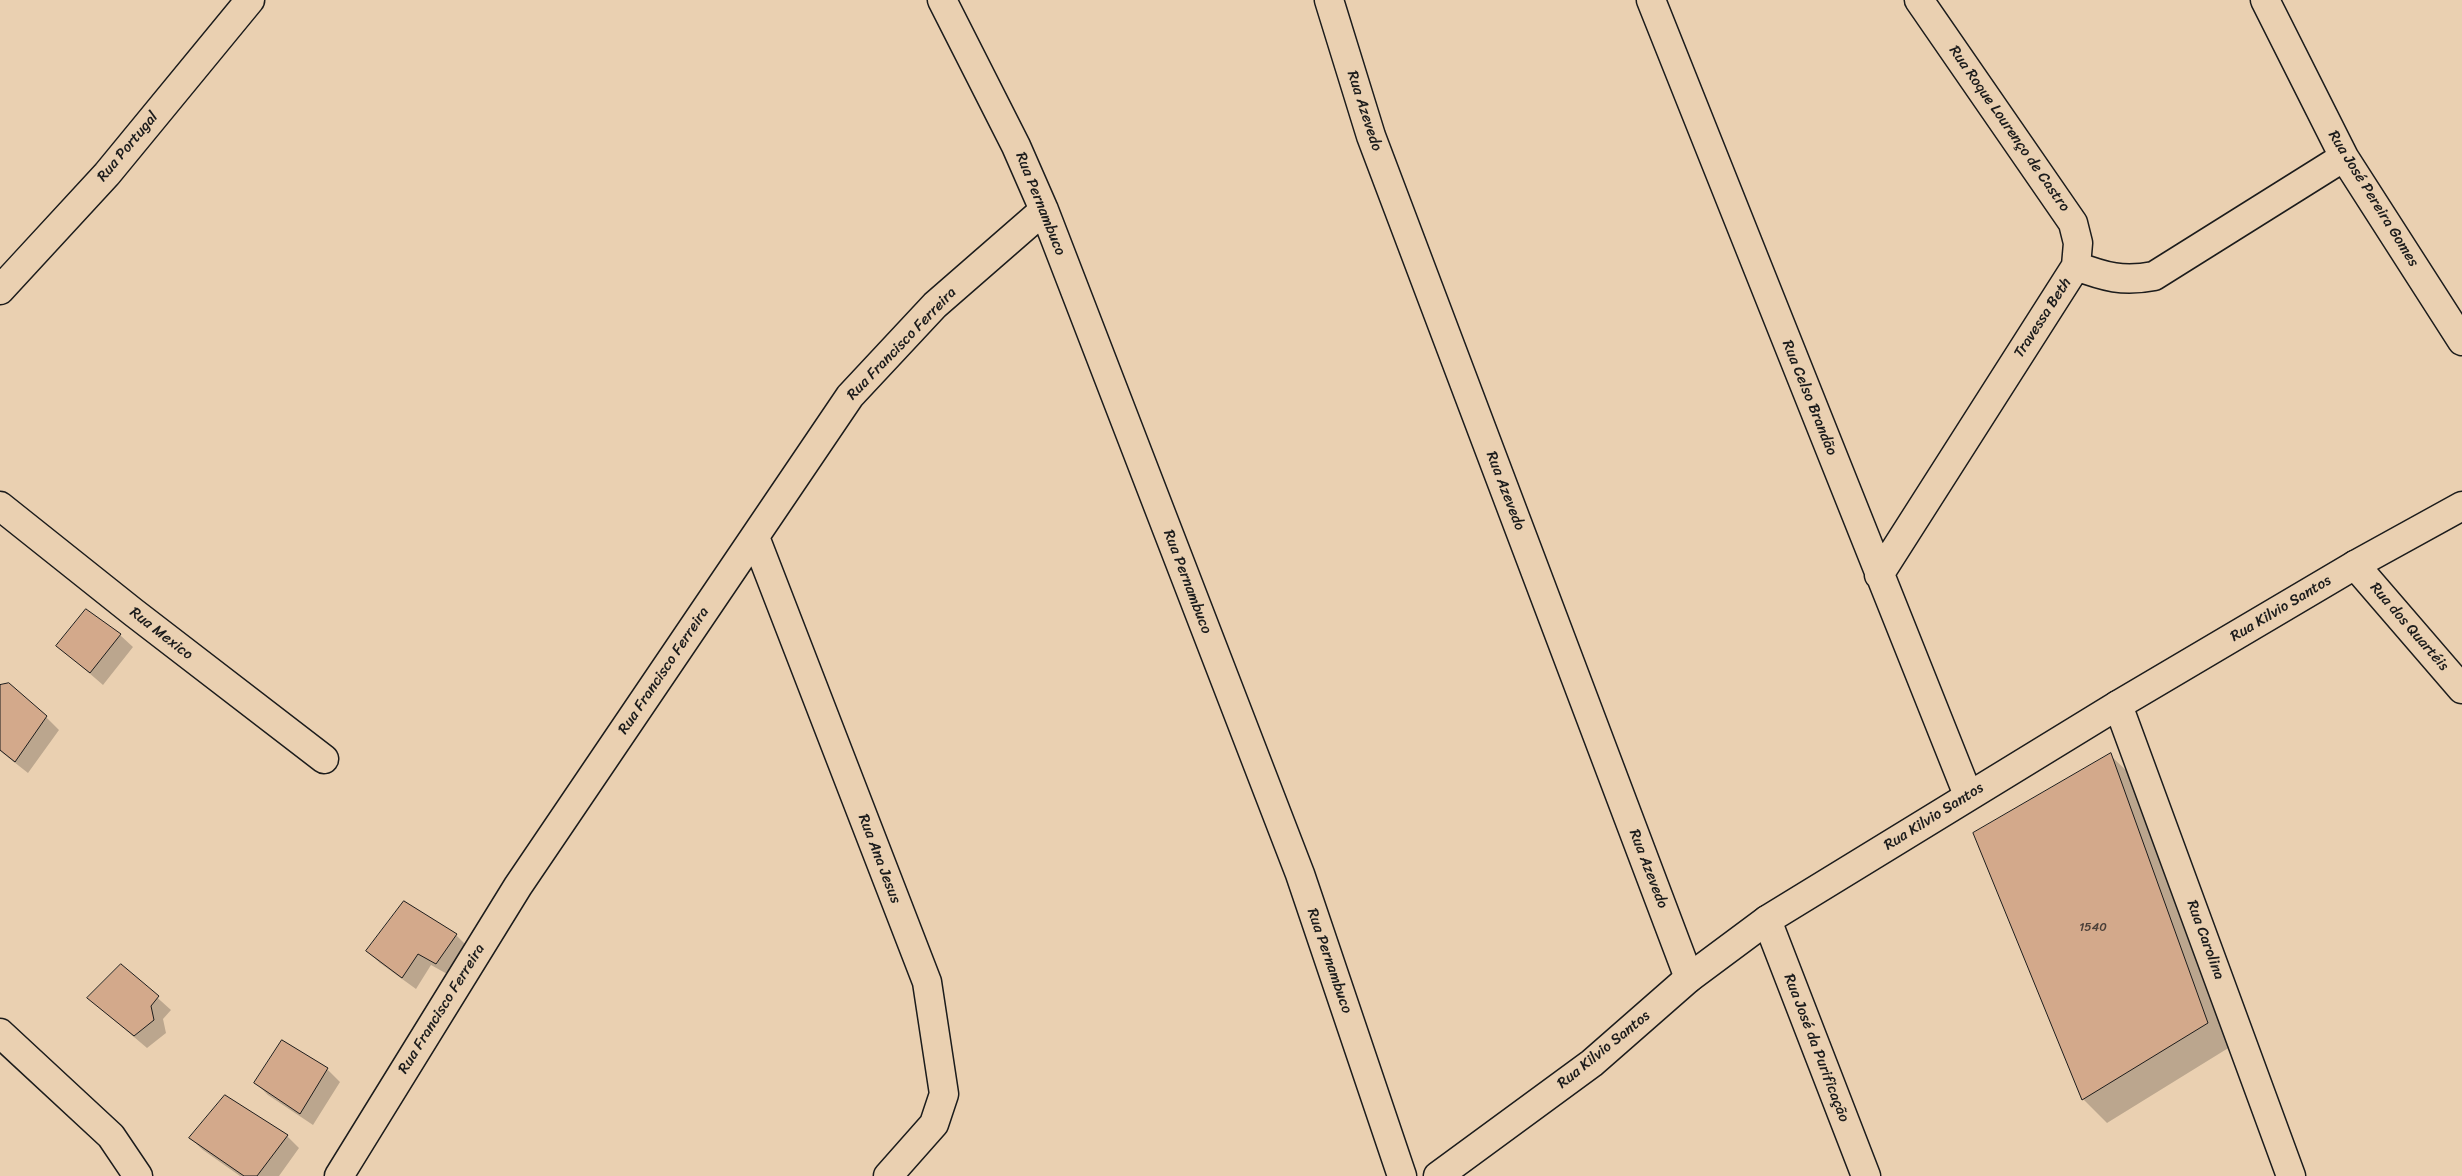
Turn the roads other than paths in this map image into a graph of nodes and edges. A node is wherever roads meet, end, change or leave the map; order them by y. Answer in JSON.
{"nodes":[{"id":1,"x":250,"y":0,"type":"edge"},
{"id":2,"x":942,"y":0,"type":"edge"},
{"id":3,"x":1329,"y":0,"type":"edge"},
{"id":4,"x":1651,"y":0,"type":"edge"},
{"id":5,"x":1919,"y":0,"type":"edge"},
{"id":6,"x":2265,"y":0,"type":"edge"},
{"id":7,"x":2344,"y":157,"type":"junction"},
{"id":8,"x":1044,"y":210,"type":"junction"},
{"id":9,"x":2076,"y":266,"type":"junction"},
{"id":10,"x":0,"y":290,"type":"edge"},
{"id":11,"x":2462,"y":341,"type":"edge"},
{"id":12,"x":0,"y":506,"type":"edge"},
{"id":13,"x":2462,"y":506,"type":"edge"},
{"id":14,"x":755,"y":537,"type":"junction"},
{"id":15,"x":2355,"y":565,"type":"junction"},
{"id":16,"x":1879,"y":575,"type":"junction"},
{"id":17,"x":2462,"y":689,"type":"edge"},
{"id":18,"x":2118,"y":705,"type":"junction"},
{"id":19,"x":324,"y":760,"type":"dead end"},
{"id":20,"x":1968,"y":795,"type":"junction"},
{"id":21,"x":1767,"y":920,"type":"junction"},
{"id":22,"x":1689,"y":978,"type":"junction"},
{"id":23,"x":0,"y":1033,"type":"edge"},
{"id":24,"x":138,"y":1176,"type":"edge"},
{"id":25,"x":339,"y":1176,"type":"edge"},
{"id":26,"x":888,"y":1176,"type":"edge"},
{"id":27,"x":1402,"y":1176,"type":"edge"},
{"id":28,"x":1438,"y":1176,"type":"edge"},
{"id":29,"x":1866,"y":1176,"type":"edge"},
{"id":30,"x":2291,"y":1176,"type":"edge"}],
"edges":[{"from":1,"to":10,"type":"street","name":"Rua Portugal"},
{"from":2,"to":8,"type":"street","name":"Rua Pernambuco"},
{"from":3,"to":22,"type":"street","name":"Rua Azevedo"},
{"from":4,"to":16,"type":"street","name":"Rua Celso Brandão"},
{"from":5,"to":9,"type":"street","name":"Rua Roque Lourenço de Castro"},
{"from":6,"to":7,"type":"street","name":"Rua José Pereira Gomes"},
{"from":7,"to":9,"type":"street","name":"Travessa Beth"},
{"from":7,"to":11,"type":"street","name":"Rua José Pereira Gomes"},
{"from":8,"to":14,"type":"street","name":"Rua Francisco Ferreira"},
{"from":8,"to":27,"type":"street","name":"Rua Pernambuco"},
{"from":9,"to":16,"type":"street","name":"Travessa Beth"},
{"from":12,"to":19,"type":"street","name":"Rua Mexico"},
{"from":13,"to":15,"type":"street","name":"Rua Kilvio Santos"},
{"from":14,"to":25,"type":"street","name":"Rua Francisco Ferreira"},
{"from":14,"to":26,"type":"street","name":"Rua Ana Jesus"},
{"from":15,"to":17,"type":"street","name":"Rua dos Quartéis"},
{"from":15,"to":18,"type":"street","name":"Rua Kilvio Santos"},
{"from":16,"to":20,"type":"street","name":"Rua Celso Brandão"},
{"from":18,"to":20,"type":"street","name":"Rua Kilvio Santos"},
{"from":18,"to":30,"type":"street","name":"Rua Carolina"},
{"from":20,"to":21,"type":"street","name":"Rua Kilvio Santos"},
{"from":21,"to":22,"type":"street","name":"Rua Kilvio Santos"},
{"from":21,"to":29,"type":"street","name":"Rua José da Purificação"},
{"from":22,"to":28,"type":"street","name":"Rua Kilvio Santos"},
{"from":23,"to":24,"type":"street"}]}
